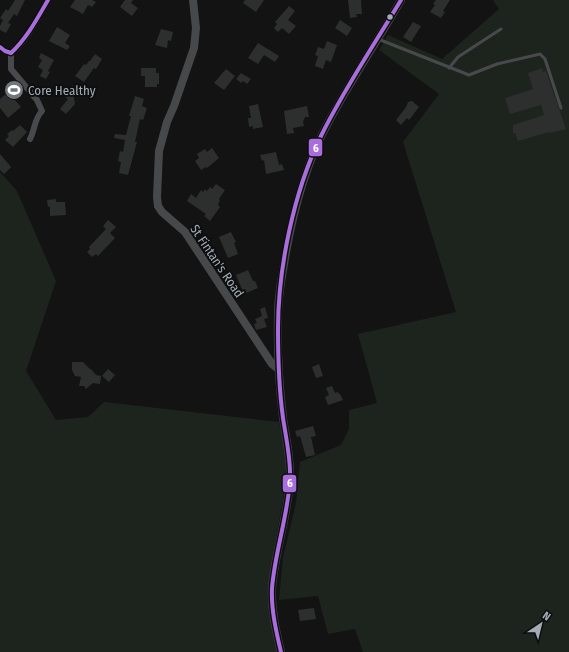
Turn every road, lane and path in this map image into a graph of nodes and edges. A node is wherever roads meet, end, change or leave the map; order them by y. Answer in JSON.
{"nodes":[{"id":1,"x":48,"y":0,"type":"edge"},
{"id":2,"x":193,"y":0,"type":"edge"},
{"id":3,"x":401,"y":0,"type":"edge"},
{"id":4,"x":501,"y":29,"type":"dead end"},
{"id":5,"x":378,"y":39,"type":"junction"},
{"id":6,"x":0,"y":47,"type":"edge"},
{"id":7,"x":11,"y":53,"type":"junction"},
{"id":8,"x":448,"y":68,"type":"junction"},
{"id":9,"x":561,"y":108,"type":"dead end"},
{"id":10,"x":30,"y":139,"type":"dead end"},
{"id":11,"x":278,"y":369,"type":"junction"},
{"id":12,"x":281,"y":652,"type":"edge"}],
"edges":[{"from":1,"to":7,"type":"street"},
{"from":2,"to":11,"type":"main road","name":"St Fintan's Road"},
{"from":3,"to":5,"type":"main road"},
{"from":4,"to":8,"type":"lane"},
{"from":5,"to":8,"type":"lane"},
{"from":5,"to":11,"type":"main road"},
{"from":6,"to":7,"type":"street"},
{"from":7,"to":10,"type":"street"},
{"from":8,"to":9,"type":"lane"},
{"from":11,"to":12,"type":"main road"}]}
